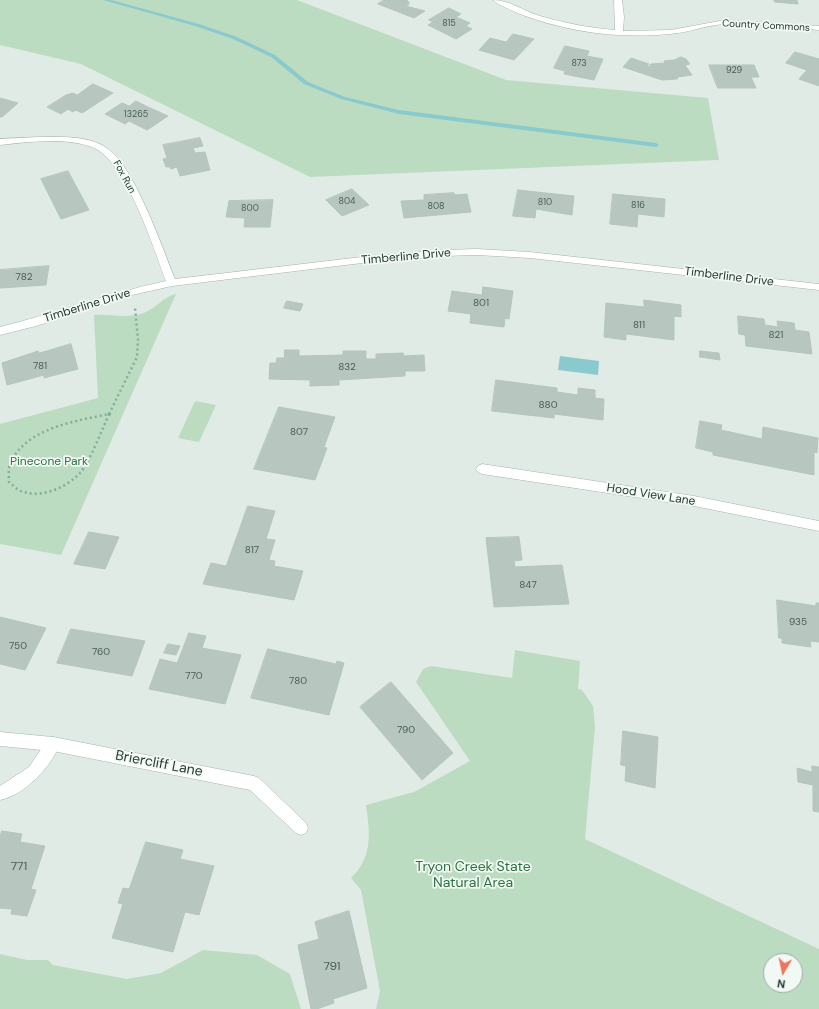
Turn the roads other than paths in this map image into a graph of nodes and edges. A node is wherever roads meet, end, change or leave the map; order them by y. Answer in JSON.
{"nodes":[{"id":1,"x":497,"y":0,"type":"edge"},
{"id":2,"x":618,"y":0,"type":"edge"},
{"id":3,"x":819,"y":28,"type":"edge"},
{"id":4,"x":619,"y":32,"type":"junction"},
{"id":5,"x":0,"y":142,"type":"edge"},
{"id":6,"x":172,"y":283,"type":"junction"},
{"id":7,"x":819,"y":287,"type":"edge"},
{"id":8,"x":0,"y":331,"type":"edge"},
{"id":9,"x":482,"y":469,"type":"dead end"},
{"id":10,"x":819,"y":526,"type":"edge"},
{"id":11,"x":0,"y":739,"type":"edge"},
{"id":12,"x":53,"y":744,"type":"junction"},
{"id":13,"x":0,"y":793,"type":"edge"},
{"id":14,"x":301,"y":828,"type":"dead end"}],
"edges":[{"from":1,"to":4,"type":"street","name":"Country Commons"},
{"from":2,"to":4,"type":"street"},
{"from":3,"to":4,"type":"street","name":"Country Commons"},
{"from":5,"to":6,"type":"street","name":"Fox Run"},
{"from":6,"to":7,"type":"street","name":"Timberline Drive"},
{"from":6,"to":8,"type":"street","name":"Timberline Drive"},
{"from":9,"to":10,"type":"street","name":"Hood View Lane"},
{"from":11,"to":12,"type":"street","name":"Briercliff Lane"},
{"from":12,"to":13,"type":"street"},
{"from":12,"to":14,"type":"street","name":"Briercliff Lane"}]}
